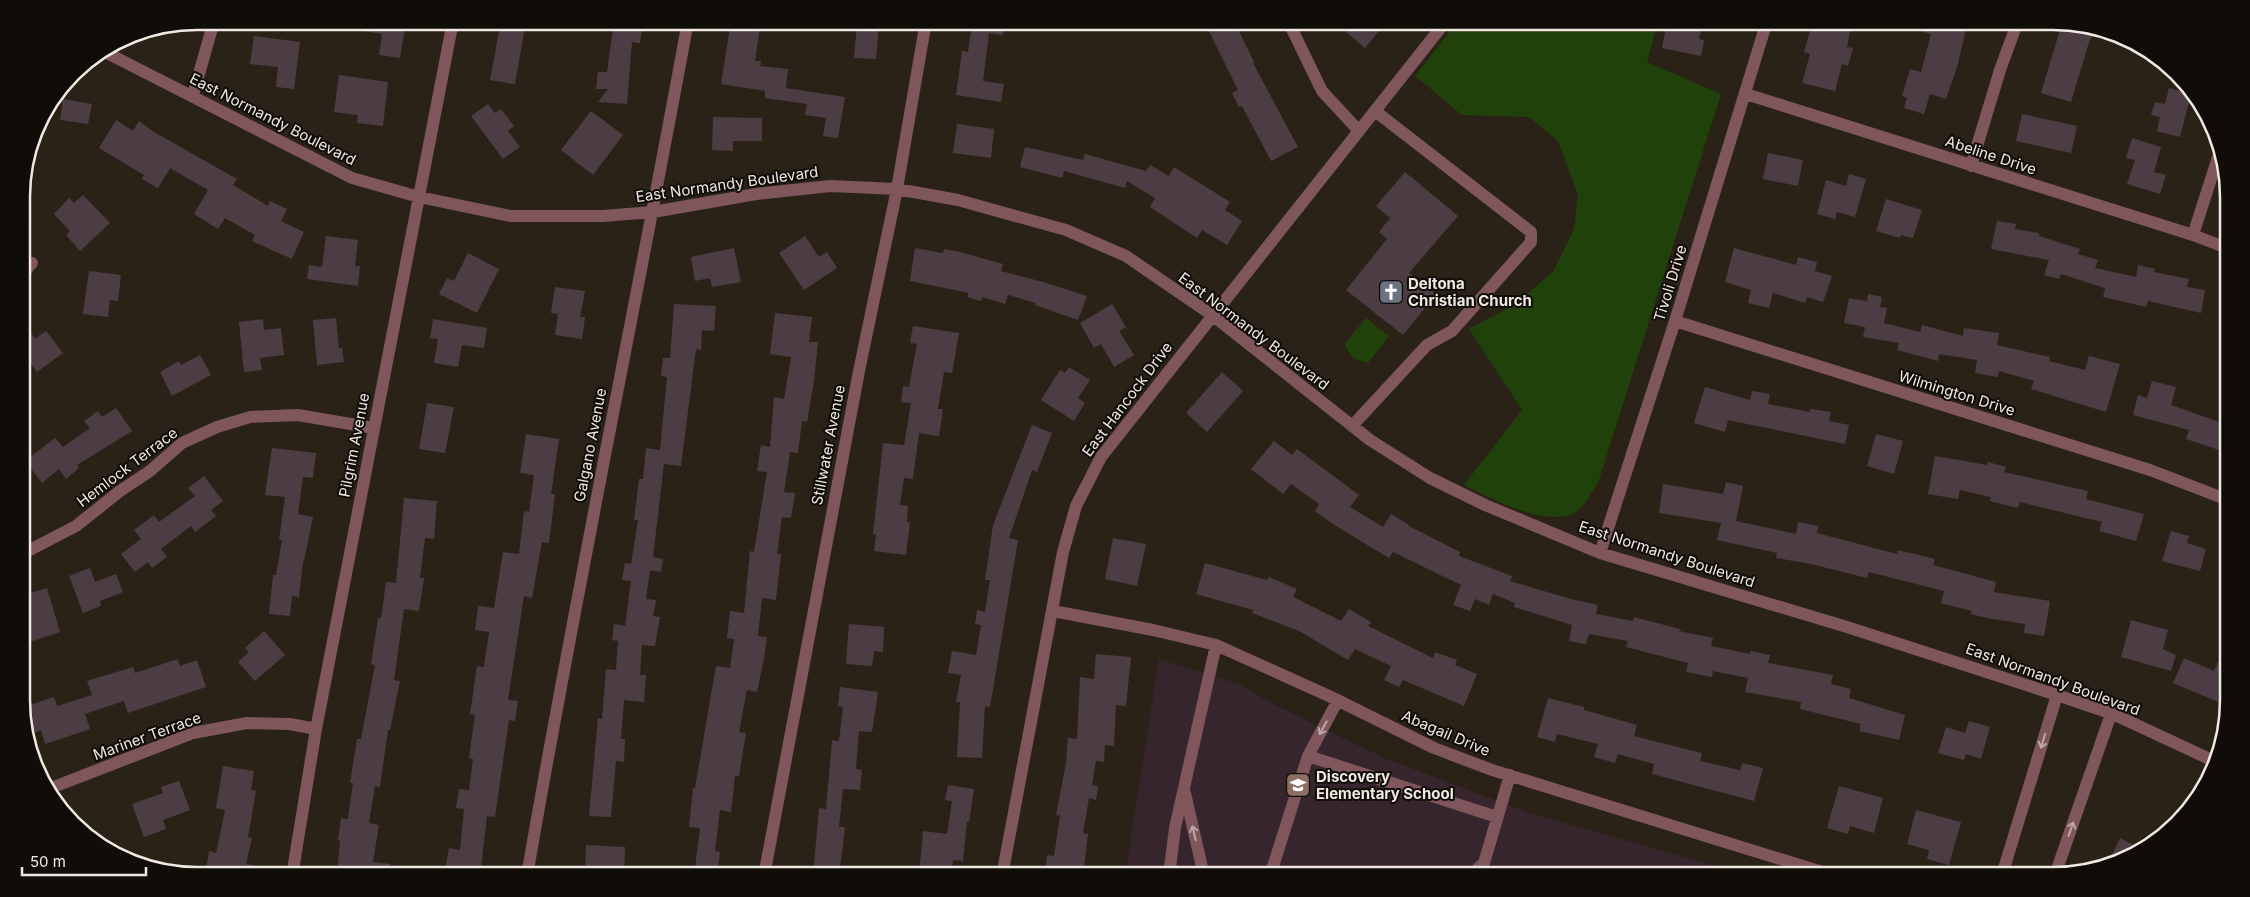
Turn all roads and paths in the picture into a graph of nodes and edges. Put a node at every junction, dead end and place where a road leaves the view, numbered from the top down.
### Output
1 (211, 30) edge
2 (451, 30) edge
3 (686, 30) edge
4 (924, 30) edge
5 (1292, 30) edge
6 (1439, 30) edge
7 (1764, 30) edge
8 (2015, 30) edge
9 (110, 55) edge
10 (1746, 94) junction
11 (193, 95) junction
12 (1375, 111) junction
13 (1359, 131) junction
14 (2216, 163) edge
15 (1971, 166) junction
16 (897, 189) junction
17 (419, 197) junction
18 (653, 212) junction
19 (2193, 235) junction
20 (2220, 245) edge
21 (32, 263) dead end
22 (30, 265) edge
23 (1212, 315) junction
24 (1675, 321) junction
25 (1352, 426) junction
26 (374, 428) junction
27 (2220, 497) edge
28 (30, 549) edge
29 (1600, 553) junction
30 (1053, 611) junction
31 (1216, 646) junction
32 (2058, 695) junction
33 (1338, 700) junction
34 (2111, 714) junction
35 (316, 729) junction
36 (1308, 756) junction
37 (2209, 759) edge
38 (1510, 775) junction
39 (54, 787) edge
40 (1184, 791) junction
41 (1498, 817) junction
42 (293, 867) edge
43 (529, 867) edge
44 (766, 867) edge
45 (1004, 867) edge
46 (1170, 867) edge
47 (1202, 867) edge
48 (1273, 867) edge
49 (1480, 867) edge
50 (1806, 867) edge
51 (2004, 867) edge
52 (2057, 867) edge

1 - 11 street
2 - 17 street, Pilgrim Avenue
3 - 18 street, Galgano Avenue
4 - 16 street, Stillwater Avenue
5 - 13 street
6 - 12 street, East Hancock Drive
7 - 10 street, Tivoli Drive
8 - 15 street
9 - 11 street, East Normandy Boulevard
10 - 15 street, Abeline Drive
10 - 24 street, Tivoli Drive
11 - 17 street, East Normandy Boulevard
12 - 13 street, East Hancock Drive
12 - 25 street
13 - 23 street, East Hancock Drive
14 - 19 street
15 - 19 street, Abeline Drive
16 - 18 street, East Normandy Boulevard
16 - 23 street, East Normandy Boulevard
16 - 44 street, Stillwater Avenue
17 - 18 street, East Normandy Boulevard
17 - 26 street, Pilgrim Avenue
18 - 43 street, Galgano Avenue
19 - 20 street, Abeline Drive
21 - 22 street
23 - 25 street, East Normandy Boulevard
23 - 30 street, East Hancock Drive
24 - 27 street, Wilmington Drive
24 - 29 street, Tivoli Drive
25 - 29 street, East Normandy Boulevard
26 - 28 street, Hemlock Terrace
26 - 35 street, Pilgrim Avenue
29 - 32 street, East Normandy Boulevard
30 - 31 street, Abagail Drive
30 - 45 street, East Hancock Drive
31 - 33 street, Abagail Drive
31 - 40 street
32 - 34 street, East Normandy Boulevard
32 -> 51 street
33 -> 36 street
33 - 38 street, Abagail Drive
34 - 37 street, East Normandy Boulevard
52 -> 34 street
35 - 39 street, Mariner Terrace
35 - 42 street, Pilgrim Avenue
36 - 41 street
36 - 48 street
38 - 41 street
38 - 50 street, Abagail Drive
40 - 46 street
47 -> 40 street
41 - 49 street

